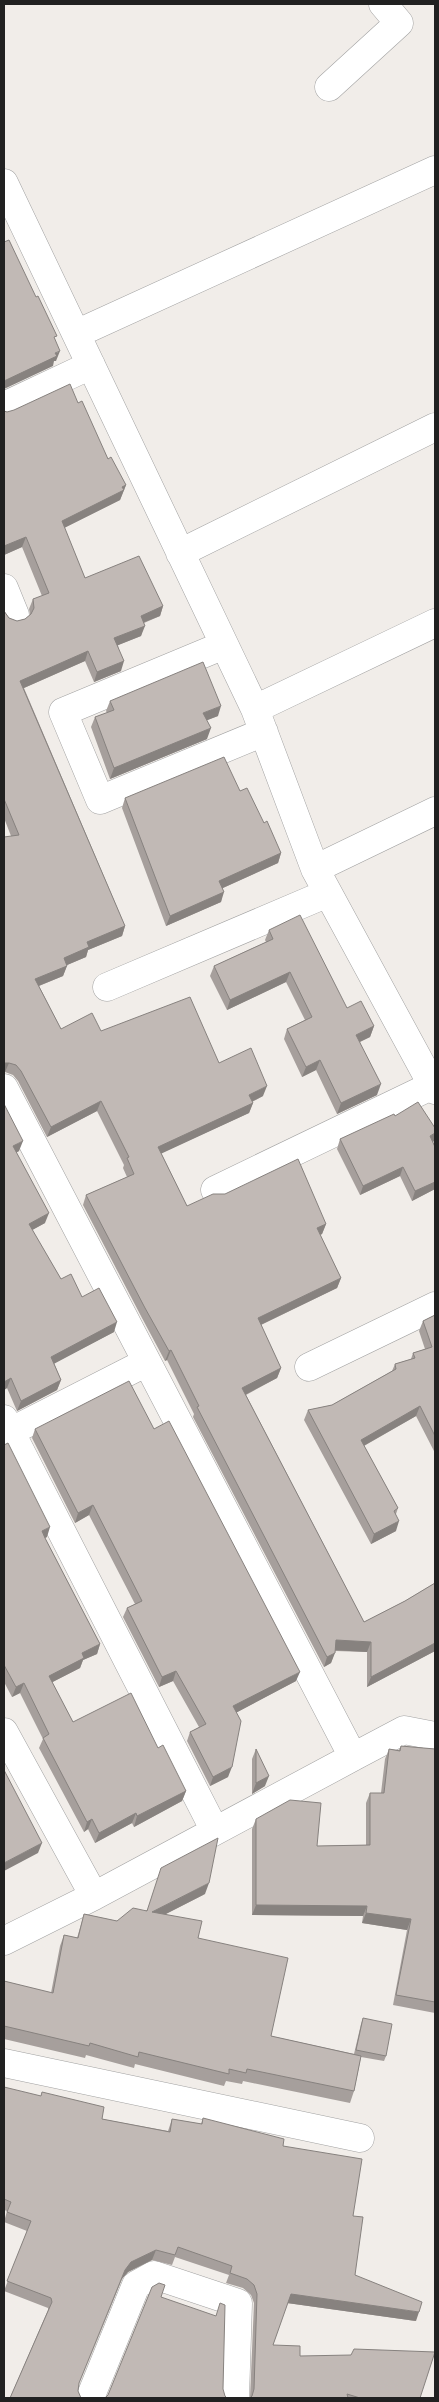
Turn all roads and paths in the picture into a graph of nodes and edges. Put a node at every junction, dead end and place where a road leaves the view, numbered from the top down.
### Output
1 (383, 4) edge
2 (329, 87) dead end
3 (435, 170) edge
4 (4, 183) edge
5 (76, 334) junction
6 (91, 365) junction
7 (4, 406) edge
8 (435, 427) edge
9 (180, 553) junction
10 (4, 588) edge
11 (15, 616) dead end
12 (435, 623) edge
13 (224, 645) junction
14 (259, 720) junction
15 (435, 811) edge
16 (315, 869) junction
17 (328, 893) junction
18 (107, 987) dead end
19 (4, 1088) edge
20 (434, 1088) edge
21 (215, 1190) dead end
22 (435, 1306) edge
23 (147, 1362) junction
24 (309, 1367) dead end
25 (6, 1429) edge
26 (4, 1732) edge
27 (435, 1736) edge
28 (353, 1757) junction
29 (215, 1831) junction
30 (94, 1896) junction
31 (4, 1941) edge
32 (4, 2063) edge
33 (360, 2138) dead end
34 (90, 2398) edge
35 (235, 2398) edge

1 - 2 street
3 - 5 street
4 - 5 street
5 - 6 street
6 - 7 street
6 - 9 street
8 - 9 street
9 - 13 street
10 - 11 street
12 - 14 street
13 - 14 street
13 - 14 street
14 - 16 street
15 - 16 street
16 - 17 street
17 - 18 street
17 - 20 street
19 - 23 street
20 - 21 street
22 - 24 street
23 - 25 street
23 - 28 street
25 - 29 street
26 - 30 street
27 - 28 street
28 - 29 street
29 - 30 street
30 - 31 street
32 - 33 street
34 - 35 street

